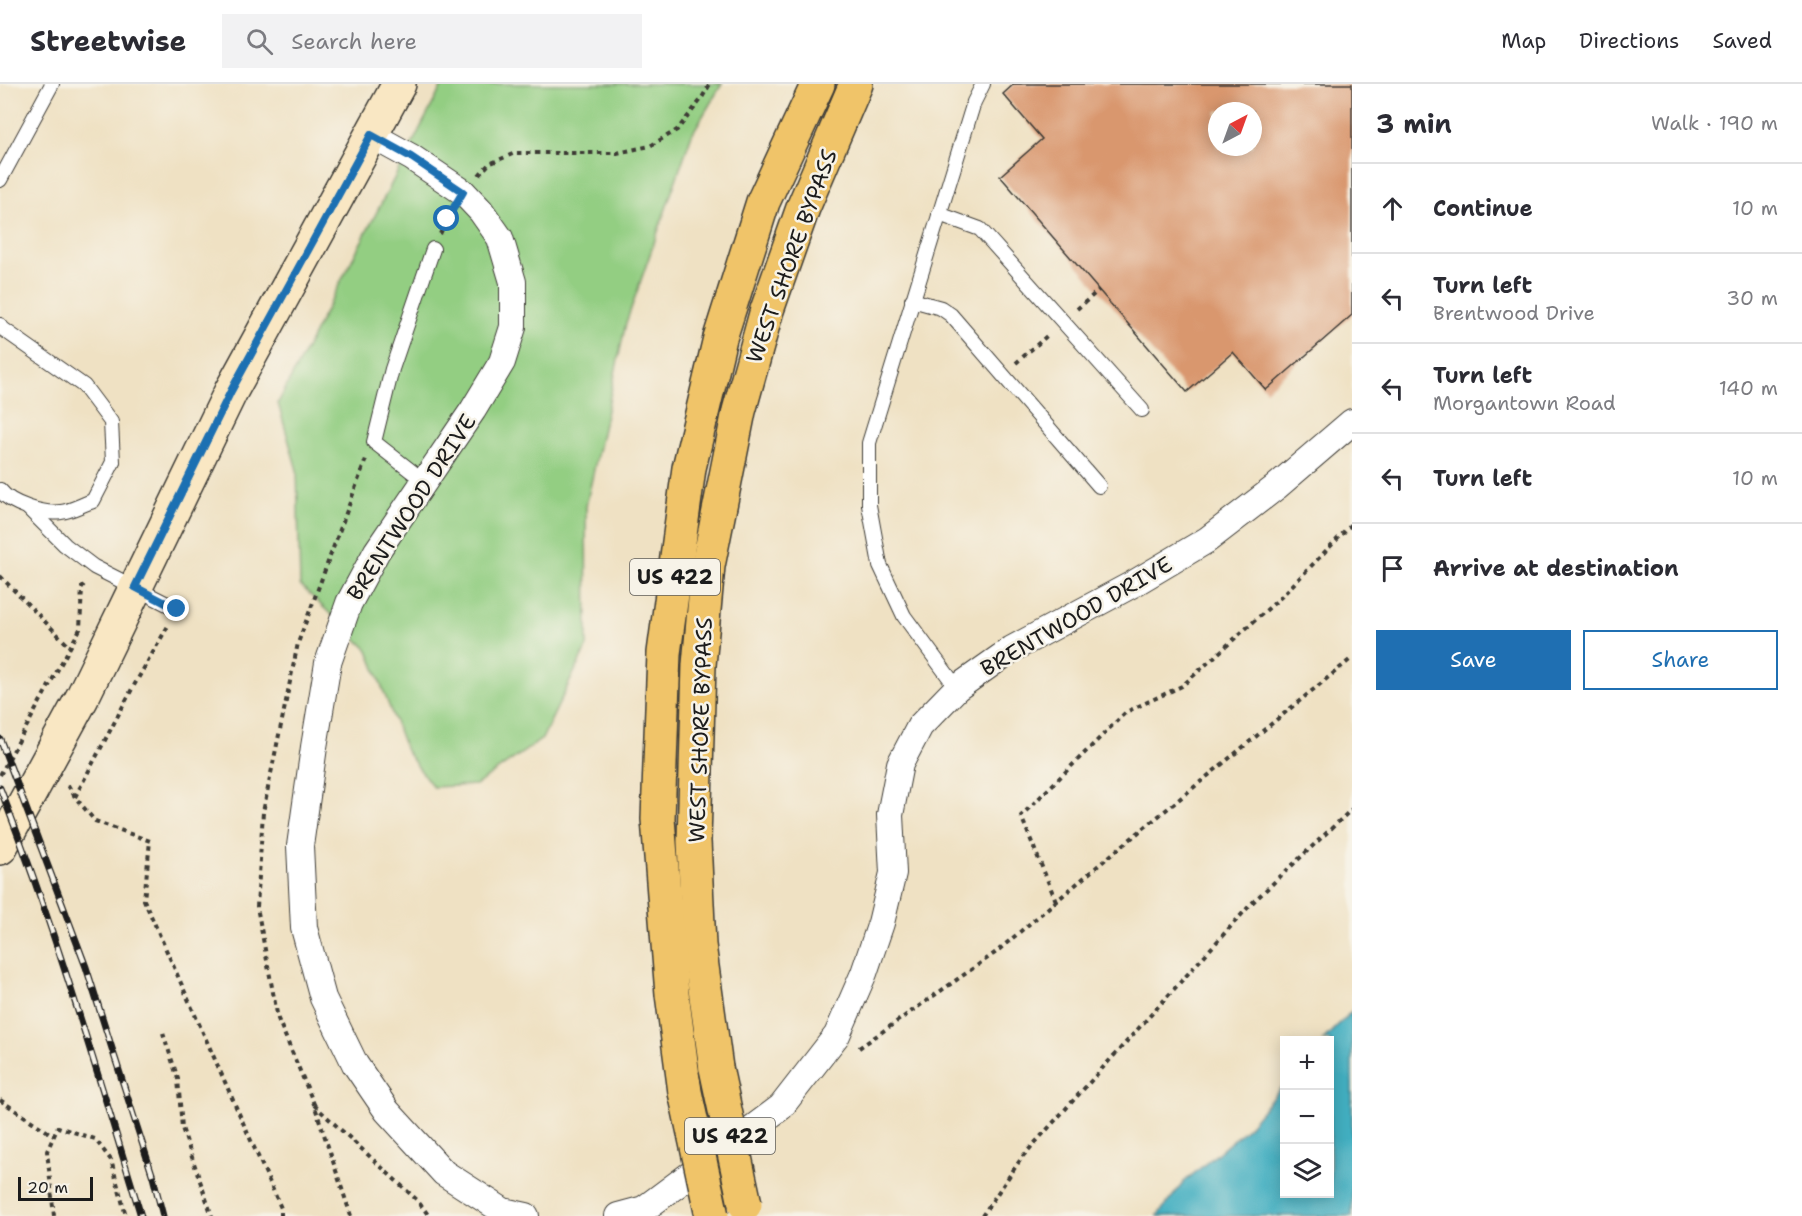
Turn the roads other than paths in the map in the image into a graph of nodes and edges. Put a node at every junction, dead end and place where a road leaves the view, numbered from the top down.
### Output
1 (52, 84) edge
2 (399, 84) edge
3 (818, 84) edge
4 (856, 84) edge
5 (983, 84) edge
6 (371, 135) junction
7 (0, 180) edge
8 (939, 214) junction
9 (433, 249) road end
10 (912, 300) junction
11 (0, 325) edge
12 (1142, 410) dead end
13 (1352, 422) edge
14 (424, 481) junction
15 (1099, 486) dead end
16 (0, 490) edge
17 (28, 508) junction
18 (135, 587) junction
19 (177, 609) road end
20 (957, 688) junction
21 (0, 848) edge
22 (747, 1210) edge
23 (526, 1216) edge
24 (618, 1216) edge
25 (712, 1216) edge

1 - 7 lane
2 - 6 main road
3 - 25 highway, WEST SHORE BYPASS / US 422, bridge
4 - 22 highway, WEST SHORE BYPASS / US 422, bridge
5 - 8 lane
6 - 14 street, BRENTWOOD DRIVE
6 - 18 main road
8 - 10 lane
8 - 12 lane
9 - 14 lane
10 - 15 lane
10 - 20 lane
11 - 17 lane
13 - 20 street, BRENTWOOD DRIVE
14 - 23 street, BRENTWOOD DRIVE
16 - 17 lane
17 - 18 lane
18 - 19 lane
18 - 21 main road
20 - 24 street, BRENTWOOD DRIVE

